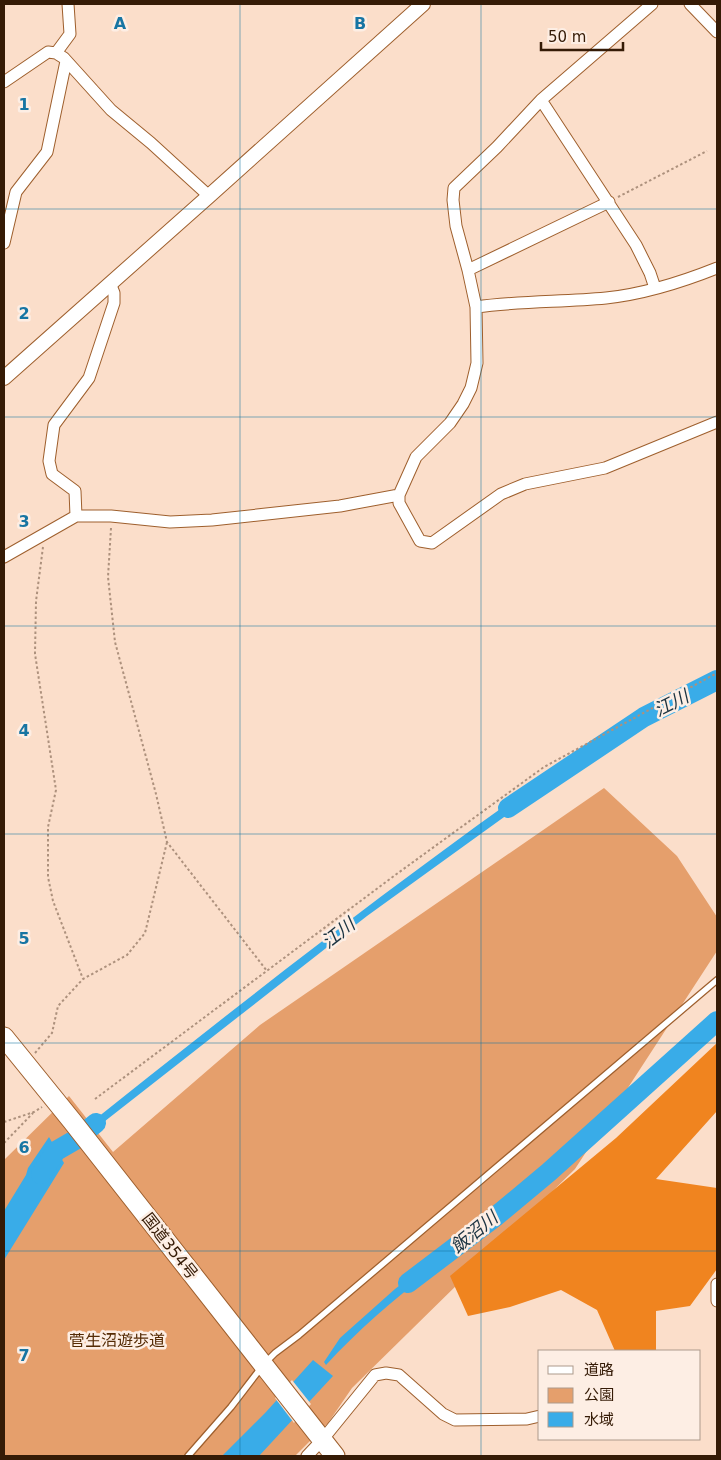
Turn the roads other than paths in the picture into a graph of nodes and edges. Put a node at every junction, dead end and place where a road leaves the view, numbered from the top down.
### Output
1 (68, 4) edge
2 (423, 4) edge
3 (652, 4) edge
4 (690, 4) edge
5 (717, 32) edge
6 (56, 53) junction
7 (66, 61) junction
8 (4, 82) edge
9 (541, 100) junction
10 (210, 196) junction
11 (609, 202) junction
12 (4, 243) edge
13 (717, 268) edge
14 (468, 270) junction
15 (110, 283) junction
16 (655, 288) junction
17 (476, 307) junction
18 (4, 378) edge
19 (717, 422) edge
20 (399, 495) junction
21 (76, 516) junction
22 (4, 557) edge
23 (717, 980) edge
24 (4, 1037) edge
25 (717, 1284) edge
26 (717, 1301) edge
27 (267, 1368) junction
28 (538, 1416) edge
29 (320, 1435) junction
30 (188, 1456) edge
31 (307, 1456) edge
32 (335, 1456) edge

1 - 6 street
2 - 10 street
3 - 9 street
4 - 5 street
6 - 7 street
6 - 8 street
7 - 10 street
7 - 12 street
9 - 11 street
9 - 14 street
10 - 15 street
11 - 14 street
11 - 16 street
13 - 16 street
14 - 17 street
15 - 18 street
15 - 21 street
16 - 17 street
17 - 20 street
19 - 20 street
20 - 21 street
21 - 22 street
23 - 27 lane
24 - 27 highway, 国道354号
25 - 26 street
27 - 29 highway, 国道354号
27 - 30 lane
28 - 29 street
29 - 31 street
29 - 32 highway, 国道354号

